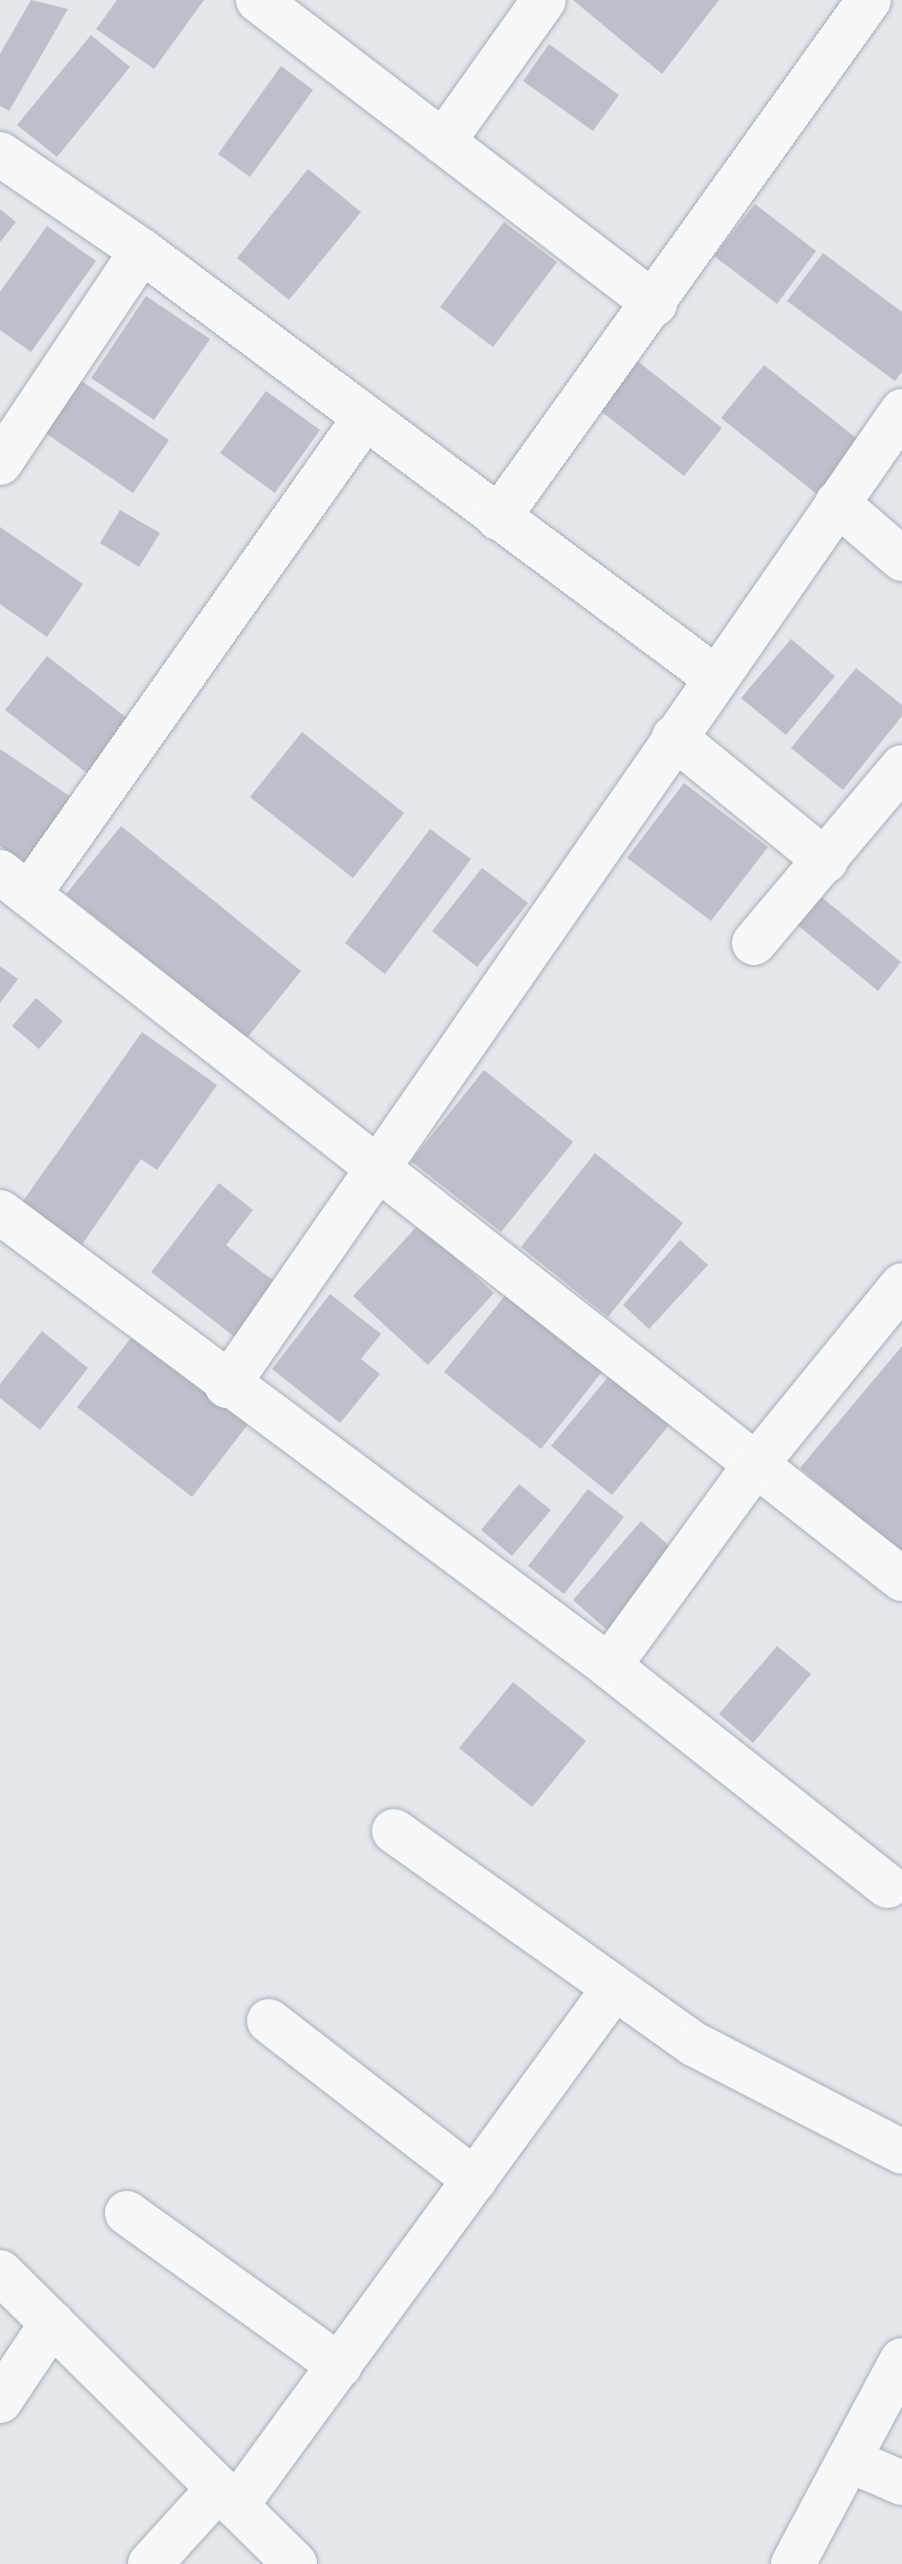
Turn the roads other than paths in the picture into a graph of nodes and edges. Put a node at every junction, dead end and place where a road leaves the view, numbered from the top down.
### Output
1 (258, 0) edge
2 (544, 0) edge
3 (869, 0) edge
4 (443, 142) junction
5 (0, 154) edge
6 (142, 251) junction
7 (655, 304) junction
8 (902, 411) edge
9 (364, 419) junction
10 (0, 463) edge
11 (837, 503) junction
12 (498, 518) junction
13 (902, 559) edge
14 (716, 678) junction
15 (674, 737) junction
16 (902, 767) edge
17 (826, 861) junction
18 (15, 883) edge
19 (754, 943) dead end
20 (376, 1160) junction
21 (0, 1212) edge
22 (902, 1285) edge
23 (227, 1386) junction
24 (753, 1468) junction
25 (902, 1579) edge
26 (609, 1666) junction
27 (394, 1831) dead end
28 (888, 1886) dead end
29 (612, 1991) junction
30 (269, 2021) dead end
31 (902, 2152) edge
32 (475, 2180) junction
33 (127, 2213) dead end
34 (0, 2272) edge
35 (52, 2323) junction
36 (902, 2360) edge
37 (340, 2366) junction
38 (0, 2401) edge
39 (849, 2460) junction
40 (902, 2483) edge
41 (227, 2498) junction
42 (150, 2564) edge
43 (295, 2564) edge
44 (793, 2564) edge

1 - 4 street
2 - 4 street
3 - 7 street
4 - 7 street
5 - 6 street
6 - 9 street
6 - 10 street
7 - 12 street
8 - 11 street
9 - 12 street
9 - 18 street
11 - 13 street
11 - 14 street
12 - 14 street
14 - 15 street
15 - 17 street
15 - 20 street
16 - 17 street
17 - 19 street
18 - 20 street
20 - 23 street
20 - 24 street
21 - 23 street
22 - 24 street
23 - 26 street
24 - 25 street
24 - 26 street
26 - 28 street
27 - 29 street
29 - 31 street
29 - 32 street
30 - 32 street
32 - 37 street
33 - 37 street
34 - 35 street
35 - 38 street
35 - 41 street
36 - 39 street
37 - 41 street
39 - 40 street
39 - 44 street
41 - 42 street
41 - 43 street

